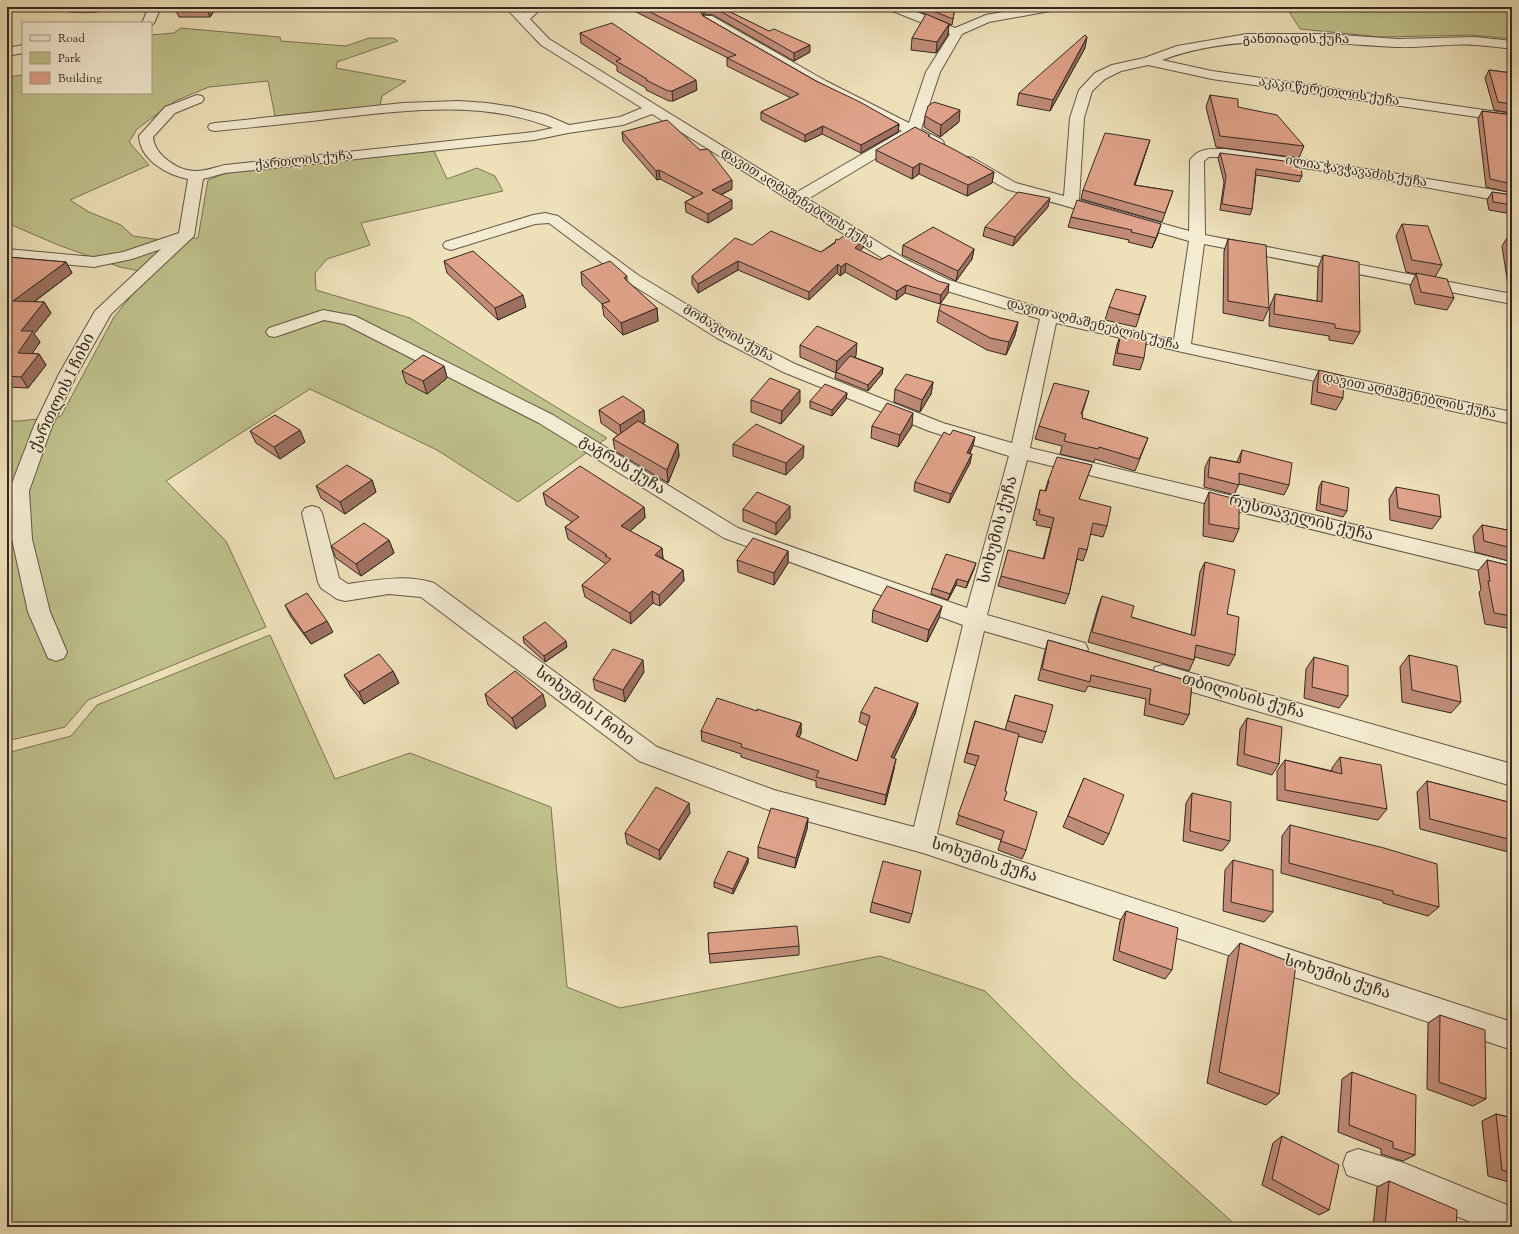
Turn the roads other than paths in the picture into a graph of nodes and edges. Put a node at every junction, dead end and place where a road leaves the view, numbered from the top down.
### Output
1 (64, 7) edge
2 (102, 7) edge
3 (154, 7) edge
4 (511, 7) edge
5 (537, 7) edge
6 (894, 7) edge
7 (1050, 7) edge
8 (80, 9) junction
9 (523, 19) junction
10 (708, 19) edge
11 (75, 22) edge
12 (148, 22) edge
13 (957, 32) junction
14 (1512, 45) edge
15 (22, 49) edge
16 (7, 52) edge
17 (1148, 61) junction
18 (197, 99) dead end
19 (652, 109) junction
20 (1512, 118) edge
21 (215, 127) dead end
22 (568, 129) junction
23 (914, 130) junction
24 (196, 176) junction
25 (1512, 198) edge
26 (796, 199) junction
27 (1070, 204) junction
28 (186, 236) junction
29 (1197, 238) junction
30 (451, 245) dead end
31 (7, 254) edge
32 (1512, 299) edge
33 (1049, 316) junction
34 (275, 332) dead end
35 (1182, 347) junction
36 (1512, 418) edge
37 (1020, 452) junction
38 (312, 513) dead end
39 (1512, 570) edge
40 (975, 620) junction
41 (56, 652) dead end
42 (1098, 655) edge
43 (1144, 669) edge
44 (1512, 775) edge
45 (923, 841) junction
46 (1512, 1036) edge
47 (1358, 1164) dead end
48 (1512, 1223) edge

1 - 8 street
2 - 8 street
3 - 12 street
4 - 9 street, დავით აღმაშენებლის ქუჩა
5 - 9 street
6 - 13 street
7 - 13 street
8 - 11 street
9 - 19 street, დავით აღმაშენებლის ქუჩა
10 - 23 street
13 - 23 street
14 - 17 street, განთიადის ქუჩა
15 - 16 street
17 - 20 street, აკაკი წერეთლის ქუჩა
17 - 27 street, განთიადის ქუჩა
18 - 24 street
19 - 22 street, ქართლის ქუჩა
19 - 26 street, დავით აღმაშენებლის ქუჩა
21 - 22 street
22 - 24 street, ქართლის ქუჩა
23 - 26 street
23 - 27 street
24 - 28 street
25 - 29 street, ილია ჭავჭავაძის ქუჩა
26 - 33 street, დავით აღმაშენებლის ქუჩა
27 - 29 street
28 - 31 street
28 - 41 street, ქართლის I ჩიხი
29 - 32 street
29 - 35 street, ილია ჭავჭავაძის ქუჩა
30 - 37 street, მომავლის ქუჩა
33 - 35 street, დავით აღმაშენებლის ქუჩა
33 - 37 street, სოხუმის ქუჩა
34 - 40 street, გაგრას ქუჩა
35 - 36 street, დავით აღმაშენებლის ქუჩა
37 - 39 street, რუსთაველის ქუჩა
37 - 40 street, სოხუმის ქუჩა
38 - 45 street, სოხუმის I ჩიხი
40 - 42 street
40 - 45 street, სოხუმის ქუჩა
43 - 44 street, თბილისის ქუჩა
45 - 46 street, სოხუმის ქუჩა
47 - 48 street

